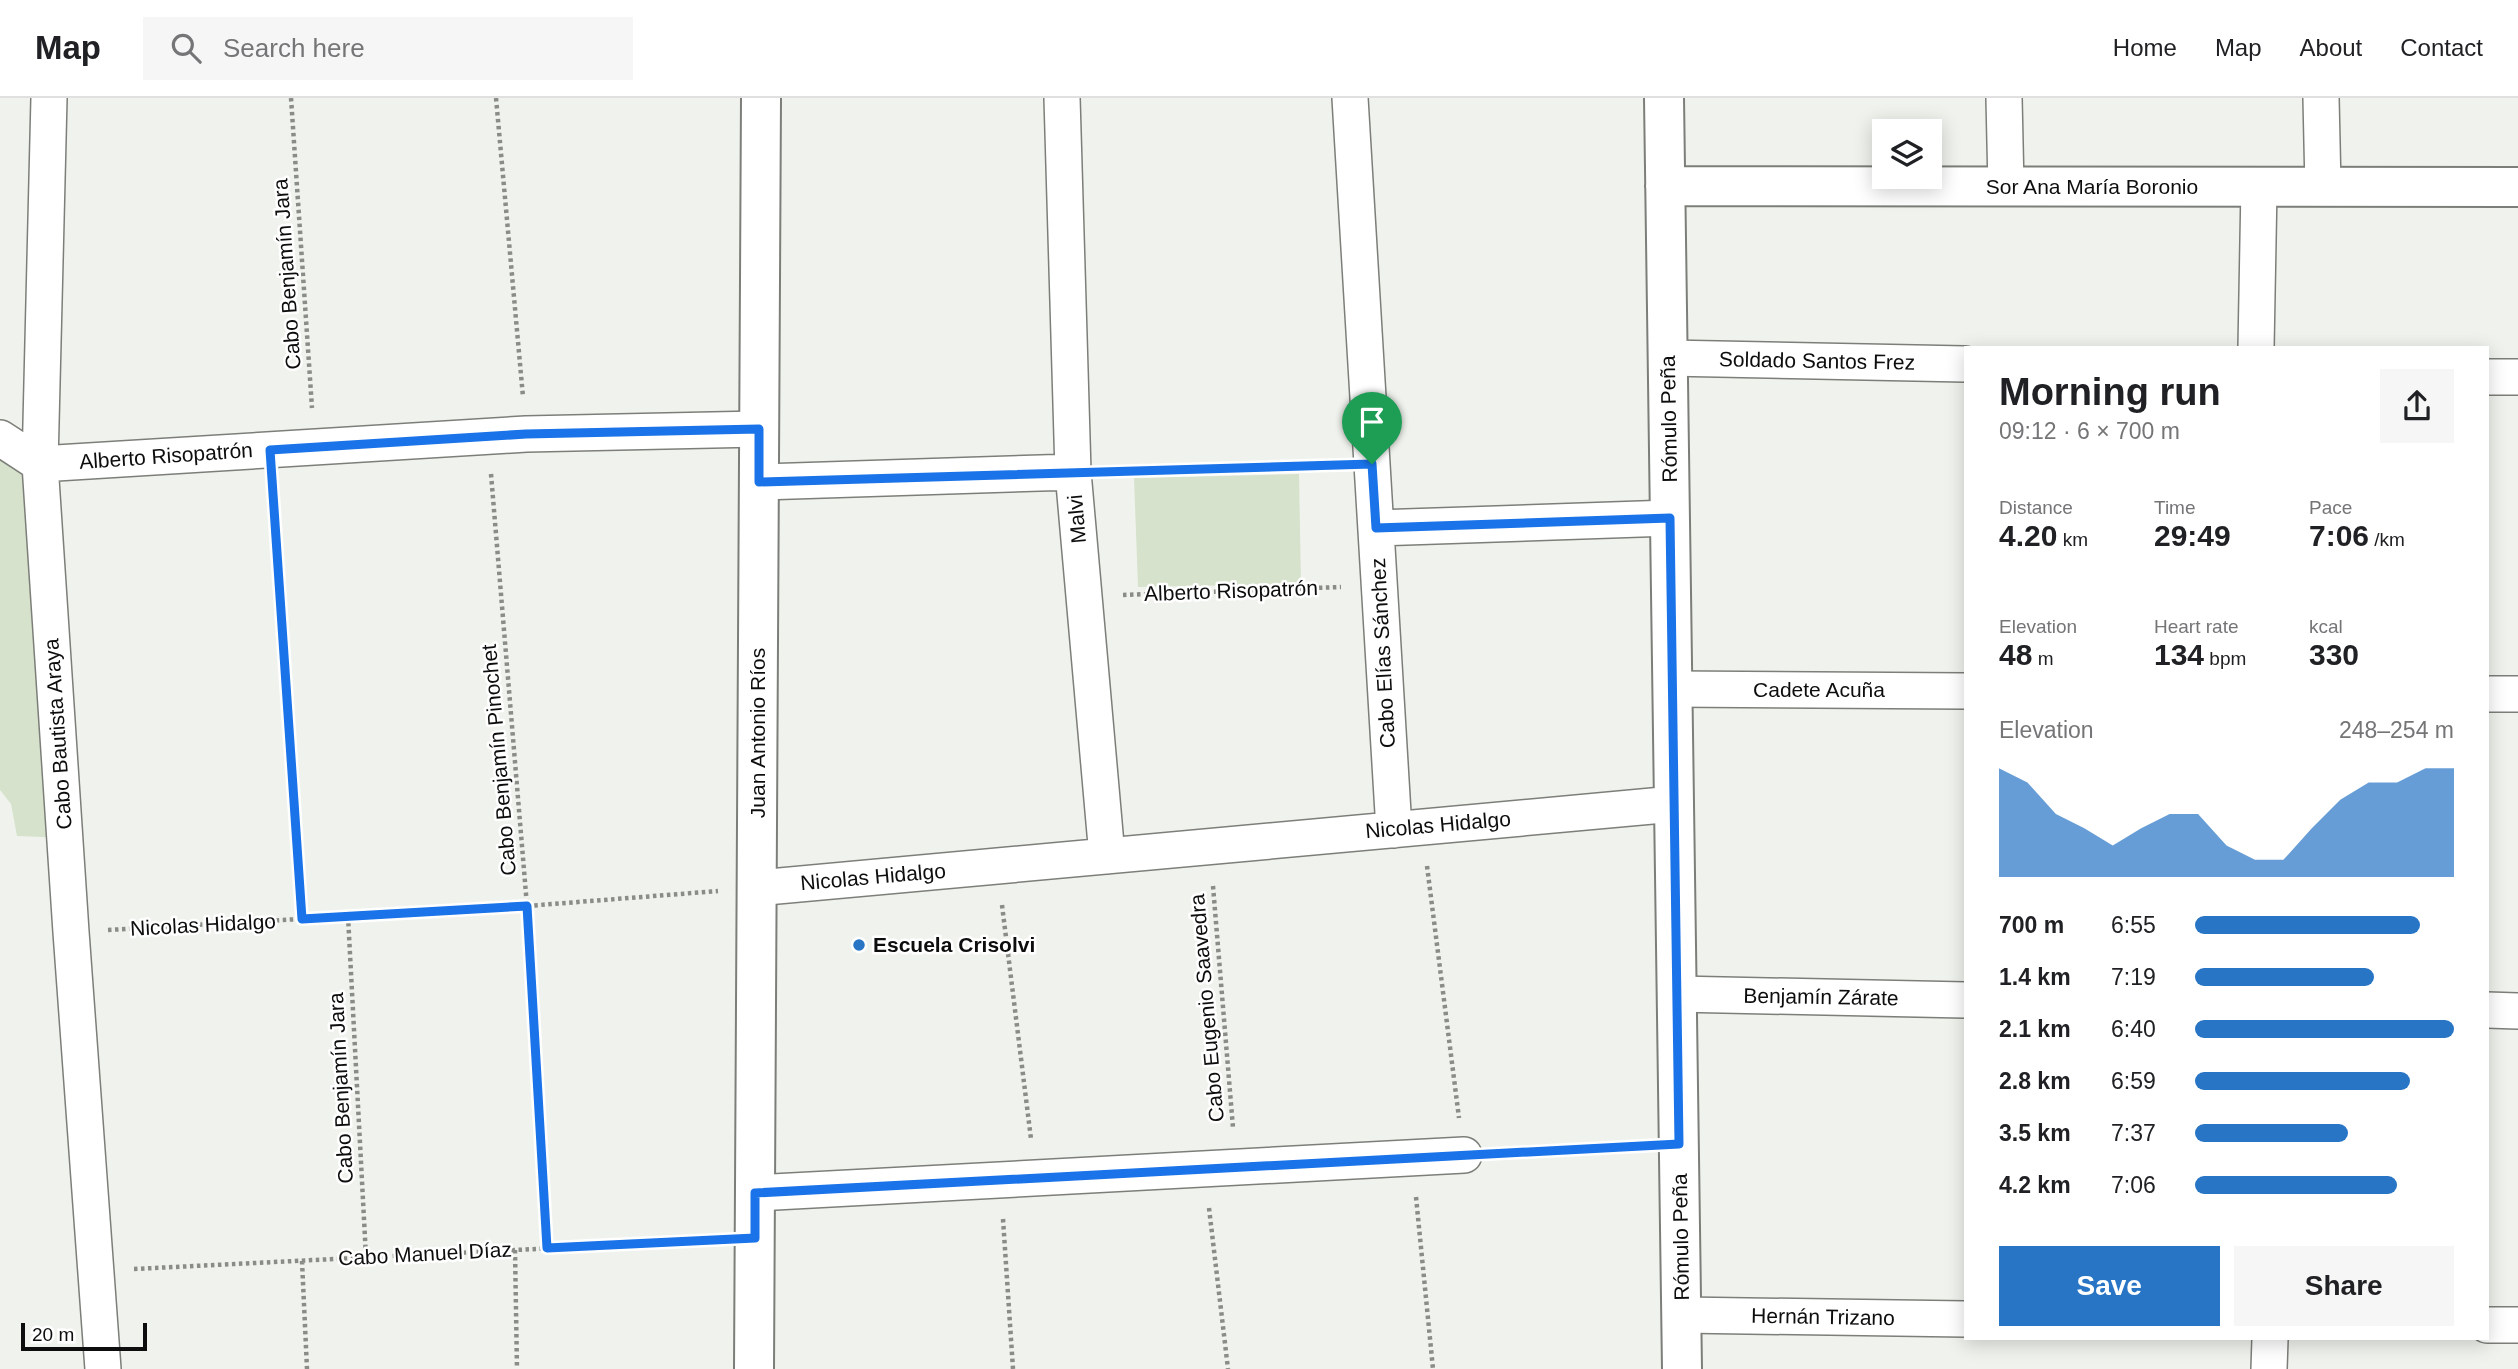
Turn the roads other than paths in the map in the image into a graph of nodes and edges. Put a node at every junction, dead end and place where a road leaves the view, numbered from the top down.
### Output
1 (50, 98) edge
2 (761, 98) edge
3 (1062, 98) edge
4 (1350, 98) edge
5 (1664, 98) edge
6 (2004, 98) edge
7 (2322, 98) edge
8 (1665, 186) junction
9 (2006, 187) junction
10 (2259, 187) junction
11 (2323, 187) junction
12 (2518, 187) edge
13 (2256, 346) edge
14 (1668, 358) junction
15 (1964, 364) edge
16 (2489, 377) edge
17 (2518, 377) edge
18 (759, 429) junction
19 (0, 438) edge
20 (40, 464) junction
21 (1073, 472) junction
22 (759, 482) junction
23 (1670, 518) junction
24 (1376, 528) junction
25 (1672, 689) junction
26 (1964, 691) edge
27 (2489, 694) edge
28 (2518, 694) edge
29 (1674, 804) junction
30 (1408, 828) junction
31 (1107, 856) junction
32 (757, 888) junction
33 (1677, 994) junction
34 (1964, 1000) edge
35 (2489, 1010) edge
36 (2518, 1011) edge
37 (1464, 1155) road end
38 (755, 1193) junction
39 (1682, 1315) junction
40 (1964, 1319) edge
41 (2489, 1325) edge
42 (2518, 1325) edge
43 (2270, 1340) edge
44 (103, 1369) edge
45 (754, 1369) edge
46 (1682, 1369) edge
47 (2269, 1369) edge

1 - 20 street, Cabo Bautista Araya
2 - 18 street, Juan Antonio Ríos
3 - 21 street, Malvi
4 - 24 street, Cabo Elías Sánchez
5 - 8 street, Rómulo Peña
6 - 9 street
7 - 11 street
8 - 9 street, Sor Ana María Boronio
8 - 14 street, Rómulo Peña
9 - 10 street, Sor Ana María Boronio
10 - 11 street, Sor Ana María Boronio
10 - 13 street
11 - 12 street, Sor Ana María Boronio
14 - 15 street, Soldado Santos Frez
14 - 23 street, Rómulo Peña
16 - 17 street
18 - 20 street, Alberto Risopatrón
18 - 22 street, Juan Antonio Ríos
19 - 20 street
20 - 44 street, Cabo Bautista Araya
21 - 22 street
21 - 31 street, Malvi
22 - 32 street, Juan Antonio Ríos
23 - 24 street
23 - 25 street, Rómulo Peña
24 - 30 street, Cabo Elías Sánchez
25 - 26 street, Cadete Acuña
25 - 29 street, Rómulo Peña
27 - 28 street
29 - 30 street, Nicolas Hidalgo
29 - 33 street, Rómulo Peña
30 - 31 street, Nicolas Hidalgo
31 - 32 street, Nicolas Hidalgo
32 - 38 street, Juan Antonio Ríos
33 - 34 street, Benjamín Zárate
33 - 39 street, Rómulo Peña
35 - 36 street
37 - 38 street
38 - 45 street, Juan Antonio Ríos
39 - 40 street, Hernán Trizano
39 - 46 street, Rómulo Peña
41 - 42 street
43 - 47 street

